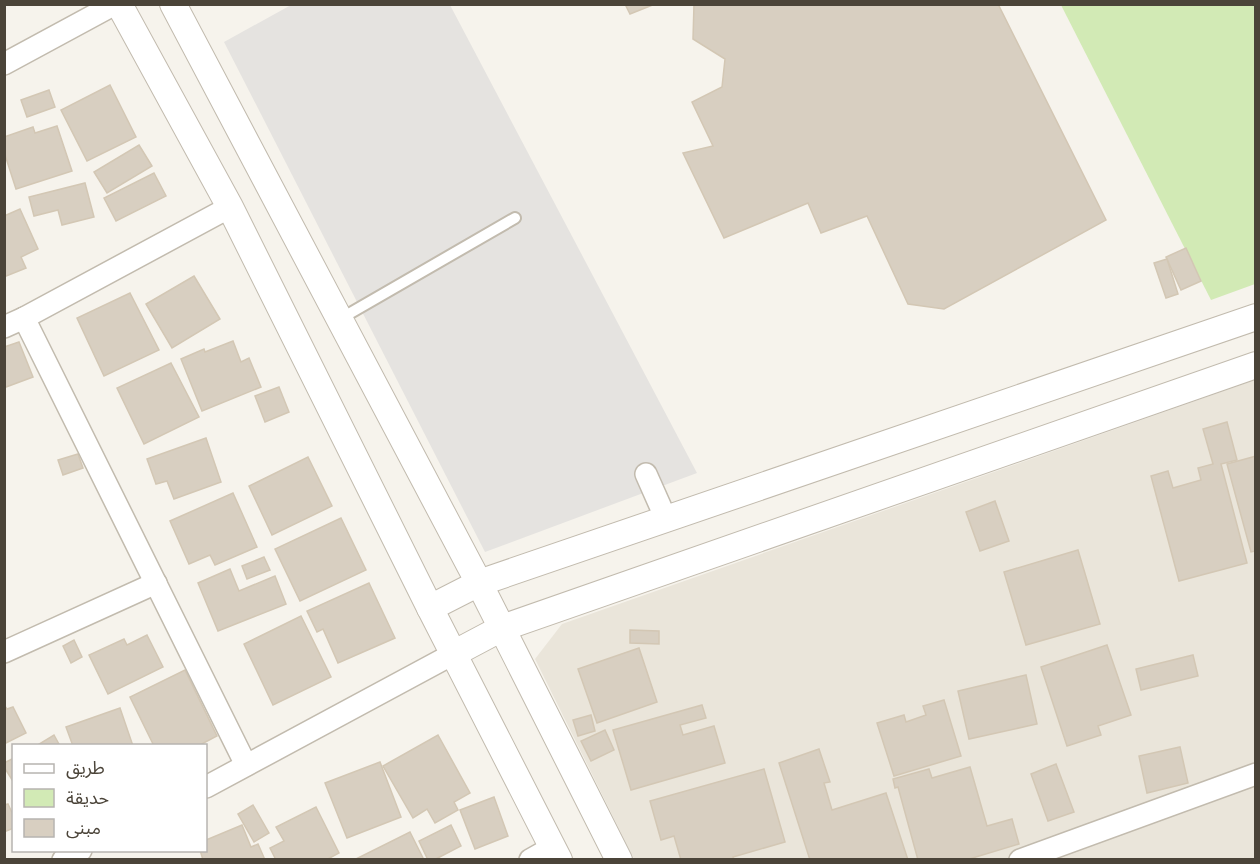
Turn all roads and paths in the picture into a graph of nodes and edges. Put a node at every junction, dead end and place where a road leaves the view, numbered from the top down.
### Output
1 (117, 4) edge
2 (180, 7) edge
3 (4, 64) edge
4 (230, 207) junction
5 (515, 218) dead end
6 (1256, 317) edge
7 (24, 318) junction
8 (339, 319) junction
9 (4, 327) edge
10 (1256, 365) edge
11 (646, 474) dead end
12 (666, 519) junction
13 (156, 583) junction
14 (480, 583) junction
15 (430, 608) junction
16 (502, 628) junction
17 (4, 652) edge
18 (453, 654) junction
19 (246, 765) junction
20 (1256, 774) edge
21 (207, 785) edge
22 (77, 852) edge
23 (556, 853) edge
24 (63, 860) edge
25 (530, 860) edge
26 (619, 860) edge
27 (1020, 860) edge

1 - 3 street
1 - 4 street
2 - 8 street
4 - 7 street
4 - 15 street
5 - 8 lane
6 - 12 street
7 - 9 street
7 - 13 street
8 - 14 street
10 - 16 street
11 - 12 street
12 - 14 street
13 - 17 street
13 - 19 street
14 - 15 street
14 - 16 street
15 - 18 street
16 - 18 street
16 - 26 street
18 - 19 street
18 - 23 street
19 - 21 street
20 - 27 street
22 - 24 street
23 - 25 street

